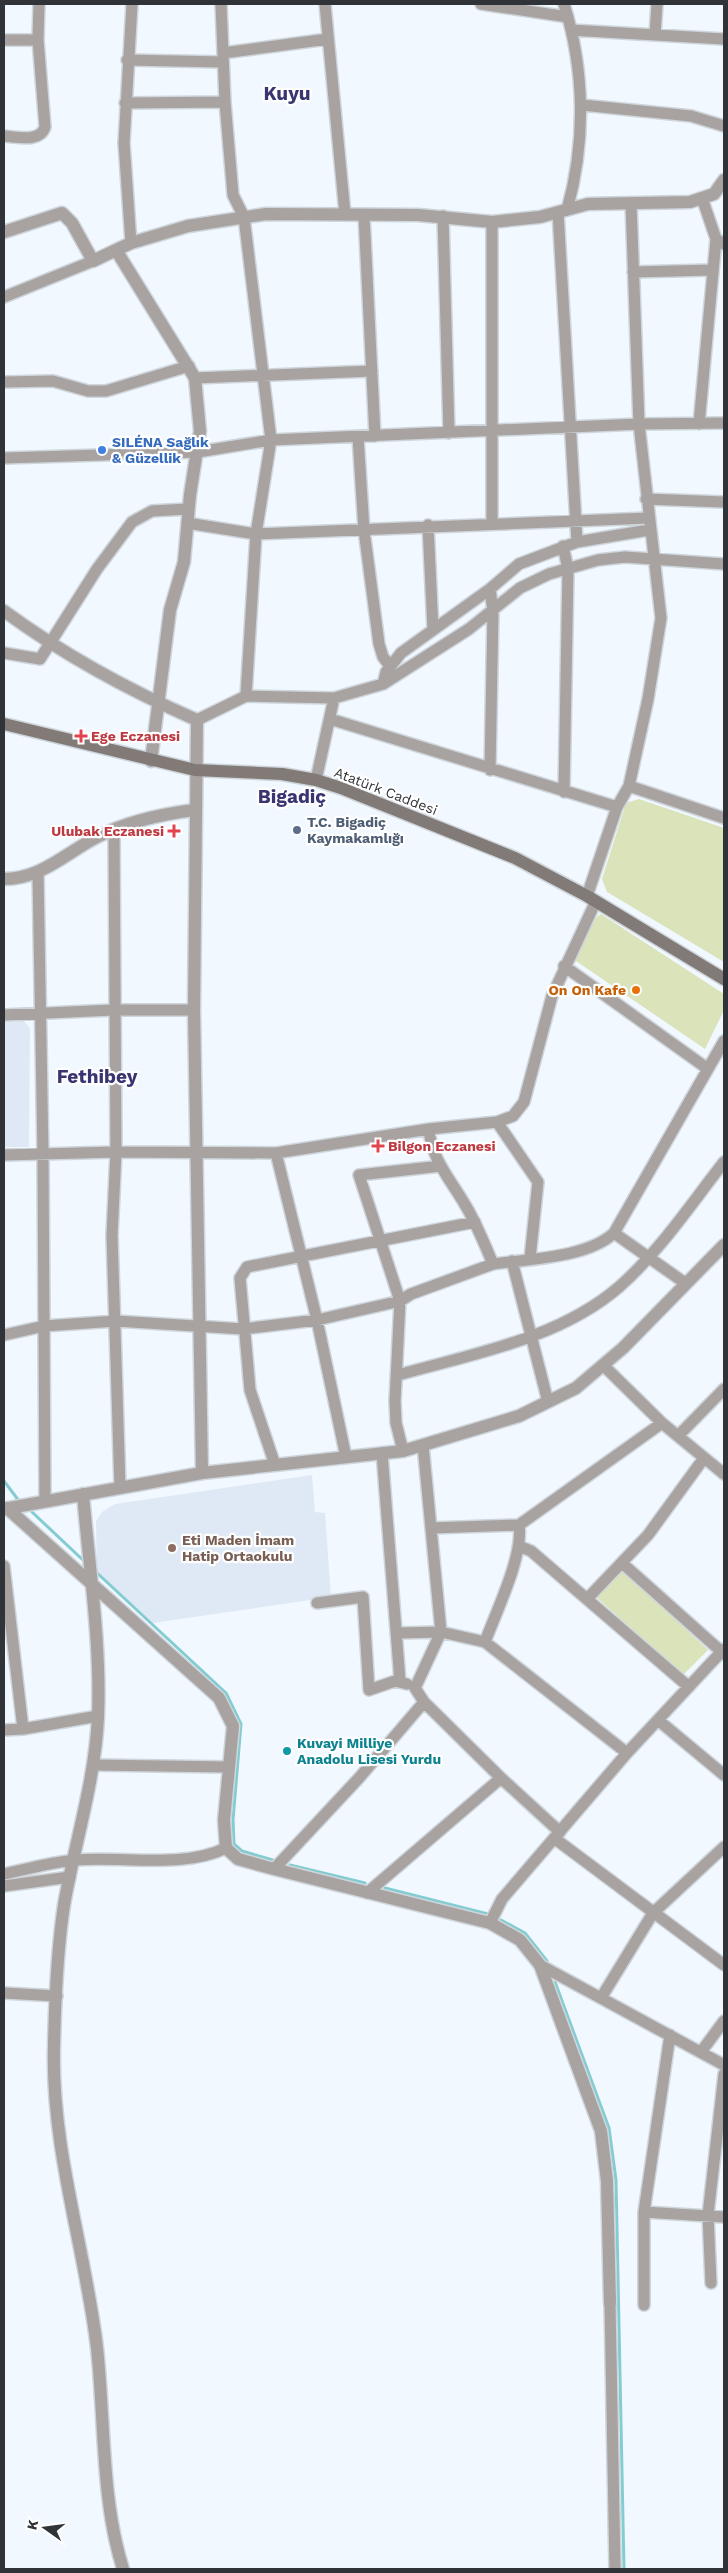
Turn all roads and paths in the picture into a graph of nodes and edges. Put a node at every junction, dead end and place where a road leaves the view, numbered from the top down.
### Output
1 (39, 4) edge
2 (132, 4) edge
3 (221, 4) edge
4 (325, 4) edge
5 (481, 4) edge
6 (564, 4) edge
7 (657, 4) edge
8 (568, 17) junction
9 (571, 30) junction
10 (655, 35) junction
11 (328, 39) junction
12 (4, 40) edge
13 (38, 40) junction
14 (724, 40) edge
15 (223, 57) junction
16 (127, 60) junction
17 (225, 102) junction
18 (125, 103) junction
19 (582, 105) junction
20 (724, 126) edge
21 (4, 136) edge
22 (724, 180) edge
23 (702, 198) junction
24 (631, 203) junction
25 (562, 211) junction
26 (345, 214) junction
27 (364, 215) junction
28 (443, 216) junction
29 (244, 217) junction
30 (492, 222) junction
31 (4, 232) edge
32 (720, 241) edge
33 (131, 243) junction
34 (116, 250) junction
35 (93, 261) junction
36 (713, 270) junction
37 (633, 272) junction
38 (4, 296) edge
39 (189, 366) junction
40 (372, 371) junction
41 (262, 374) junction
42 (195, 378) junction
43 (4, 382) edge
44 (724, 423) edge
45 (639, 424) junction
46 (699, 424) junction
47 (570, 428) junction
48 (491, 431) junction
49 (449, 433) junction
50 (375, 436) junction
51 (358, 437) junction
52 (271, 440) junction
53 (198, 452) junction
54 (4, 458) edge
55 (646, 499) junction
56 (724, 502) edge
57 (188, 509) junction
58 (648, 518) junction
59 (577, 520) junction
60 (187, 522) junction
61 (492, 523) junction
62 (428, 525) junction
63 (364, 530) junction
64 (649, 530) junction
65 (256, 534) junction
66 (577, 542) junction
67 (563, 546) junction
68 (653, 557) junction
69 (724, 564) edge
70 (568, 569) junction
71 (490, 589) junction
72 (493, 611) junction
73 (4, 612) edge
74 (433, 630) junction
75 (48, 644) junction
76 (4, 653) edge
77 (390, 666) junction
78 (383, 684) junction
79 (246, 696) junction
80 (334, 698) junction
81 (159, 705) junction
82 (330, 719) junction
83 (196, 720) junction
84 (4, 724) edge
85 (151, 761) junction
86 (195, 770) junction
87 (490, 770) junction
88 (316, 780) junction
89 (629, 786) junction
90 (564, 792) junction
91 (617, 807) junction
92 (194, 810) junction
93 (724, 818) edge
94 (114, 830) junction
95 (38, 874) junction
96 (4, 879) edge
97 (591, 899) junction
98 (564, 966) junction
99 (724, 979) edge
100 (113, 1010) junction
101 (194, 1010) junction
102 (41, 1014) junction
103 (4, 1015) edge
104 (724, 1041) edge
105 (708, 1069) junction
106 (497, 1122) junction
107 (429, 1129) junction
108 (116, 1152) junction
109 (196, 1152) junction
110 (276, 1153) junction
111 (4, 1155) edge
112 (43, 1155) junction
113 (724, 1162) edge
114 (441, 1166) junction
115 (475, 1222) junction
116 (614, 1233) junction
117 (379, 1240) junction
118 (724, 1245) edge
119 (301, 1256) junction
120 (530, 1258) junction
121 (649, 1258) junction
122 (512, 1261) junction
123 (493, 1264) junction
124 (685, 1283) junction
125 (400, 1301) junction
126 (317, 1320) junction
127 (116, 1322) junction
128 (44, 1326) junction
129 (200, 1326) junction
130 (243, 1329) junction
131 (4, 1335) edge
132 (530, 1336) junction
133 (603, 1364) junction
134 (398, 1375) junction
135 (724, 1389) edge
136 (548, 1402) junction
137 (662, 1422) junction
138 (678, 1436) junction
139 (423, 1445) junction
140 (403, 1451) junction
141 (382, 1453) junction
142 (346, 1457) junction
143 (704, 1458) junction
144 (275, 1466) junction
145 (202, 1473) junction
146 (724, 1474) edge
147 (120, 1487) junction
148 (84, 1494) junction
149 (45, 1501) junction
150 (6, 1509) edge
151 (519, 1525) junction
152 (431, 1528) junction
153 (519, 1546) junction
154 (622, 1563) junction
155 (4, 1566) edge
156 (91, 1584) junction
157 (587, 1599) junction
158 (317, 1603) dead end
159 (441, 1632) junction
160 (398, 1633) junction
161 (485, 1642) junction
162 (723, 1652) edge
163 (400, 1681) junction
164 (689, 1687) junction
165 (415, 1688) junction
166 (424, 1702) junction
167 (98, 1716) junction
168 (658, 1720) junction
169 (23, 1729) junction
170 (4, 1730) edge
171 (627, 1753) junction
172 (93, 1765) junction
173 (229, 1767) junction
174 (724, 1775) edge
175 (500, 1778) junction
176 (557, 1835) junction
177 (724, 1847) edge
178 (226, 1848) junction
179 (75, 1860) junction
180 (274, 1869) junction
181 (4, 1874) edge
182 (70, 1877) junction
183 (4, 1886) edge
184 (367, 1893) junction
185 (653, 1913) junction
186 (490, 1923) junction
187 (724, 1964) edge
188 (540, 1965) junction
189 (4, 1993) edge
190 (57, 1996) junction
191 (601, 1998) junction
192 (724, 2021) edge
193 (670, 2035) junction
194 (701, 2052) junction
195 (724, 2065) edge
196 (724, 2074) edge
197 (644, 2212) junction
198 (708, 2215) junction
199 (724, 2217) edge
200 (711, 2283) dead end
201 (610, 2303) joint
202 (644, 2305) dead end
203 (123, 2569) edge
204 (615, 2569) edge

1 - 13 street
2 - 16 street
3 - 15 street
4 - 11 street
5 - 8 street
6 - 8 street
7 - 10 street
8 - 9 street
9 - 10 street
9 - 19 street
10 - 14 street
11 - 15 street
11 - 26 street
12 - 13 street
13 - 21 street
15 - 16 street
15 - 17 street
16 - 18 street
17 - 18 street
17 - 29 street
18 - 33 street
19 - 20 street
19 - 25 street
22 - 23 street
23 - 24 street
23 - 32 street
24 - 25 street
24 - 37 street
25 - 30 street
25 - 47 street
26 - 27 street
26 - 29 street
27 - 28 street
27 - 40 street
28 - 30 street
28 - 49 street
29 - 33 street
29 - 41 street
30 - 48 street
31 - 35 street
32 - 36 street
33 - 34 street
34 - 35 street
34 - 39 street
35 - 38 street
36 - 37 street
36 - 46 street
37 - 45 street
39 - 42 street
39 - 43 street
40 - 41 street
40 - 50 street
41 - 42 street
41 - 52 street
42 - 53 street
44 - 46 street
45 - 46 street
45 - 47 street
45 - 55 street
47 - 48 street
47 - 59 street
48 - 49 street
48 - 61 street
49 - 50 street
50 - 51 street
51 - 52 street
51 - 63 street
52 - 53 street
52 - 65 street
53 - 54 street
53 - 57 street
55 - 56 street
55 - 58 street
57 - 60 street
57 - 75 street
58 - 59 street
58 - 64 street
59 - 61 street
59 - 66 street
60 - 65 street
60 - 81 street
61 - 62 street
62 - 63 street
62 - 74 street
63 - 65 street
63 - 77 street
64 - 66 street
64 - 68 street
65 - 79 street
66 - 67 street
67 - 70 street
67 - 71 street
68 - 69 street
68 - 70 street
68 - 89 street
70 - 72 street
70 - 90 street
71 - 72 street
71 - 74 street
72 - 78 street
72 - 87 street
73 - 75 street
74 - 77 street
75 - 76 street
75 - 81 street
77 - 78 street
78 - 80 street
79 - 80 street
79 - 83 street
80 - 82 street
81 - 83 street
81 - 85 street
82 - 87 street
82 - 88 street
83 - 86 street
84 - 85 main road, Atatürk Caddesi
85 - 86 main road, Atatürk Caddesi
86 - 88 main road, Atatürk Caddesi
86 - 92 street
87 - 90 street
88 - 97 main road, Atatürk Caddesi
89 - 91 street
89 - 93 street
90 - 91 street
91 - 97 street
92 - 94 street
92 - 101 street
94 - 95 street
94 - 100 street
95 - 96 street
95 - 102 street
97 - 98 street
97 - 99 main road, Atatürk Caddesi
98 - 105 street
98 - 106 street
100 - 101 street
100 - 102 street
100 - 108 street
101 - 109 street
102 - 103 street
102 - 112 street
104 - 105 street
105 - 116 street
106 - 107 street
106 - 120 street
107 - 110 street
107 - 114 street
108 - 109 street
108 - 112 street
108 - 127 street
109 - 110 street
109 - 129 street
110 - 119 street
111 - 112 street
112 - 128 street
113 - 121 street
114 - 115 street
114 - 117 street
115 - 117 street
115 - 123 street
116 - 120 street
116 - 121 street
117 - 119 street
117 - 125 street
118 - 124 street
119 - 126 street
119 - 130 street
120 - 122 street
121 - 124 street
121 - 132 street
122 - 123 street
122 - 132 street
123 - 125 street
124 - 133 street
125 - 126 street
125 - 134 street
126 - 130 street
126 - 142 street
127 - 128 street
127 - 129 street
127 - 147 street
128 - 131 street
128 - 149 street
129 - 130 street
129 - 145 street
130 - 144 street
132 - 134 street
132 - 136 street
133 - 136 street
133 - 137 street
134 - 140 street
135 - 138 street
136 - 139 street
137 - 138 street
137 - 151 street
138 - 143 street
139 - 140 street
139 - 152 street
140 - 141 street
141 - 142 street
141 - 160 street
142 - 144 street
143 - 146 street
143 - 154 street
144 - 145 street
145 - 147 street
147 - 148 street
148 - 149 street
148 - 156 street
149 - 150 street
150 - 156 street
151 - 152 street
151 - 153 street
152 - 159 street
153 - 157 street
153 - 161 street
154 - 157 street
154 - 162 street
155 - 169 street
156 - 167 street
156 - 173 street
157 - 164 street
158 - 163 street
159 - 160 street
159 - 161 street
159 - 165 street
160 - 163 street
161 - 171 street
162 - 164 street
163 - 165 street
164 - 168 street
165 - 166 street
166 - 175 street
166 - 180 street
167 - 169 street
167 - 172 street
168 - 171 street
168 - 174 street
169 - 170 street
171 - 176 street
172 - 173 street
172 - 179 street
173 - 178 street
175 - 176 street
175 - 184 street
176 - 185 street
176 - 186 street
177 - 185 street
178 - 179 street
178 - 180 street
179 - 181 street
179 - 182 street
180 - 184 street
182 - 183 street
182 - 190 street
184 - 186 street
185 - 187 street
185 - 191 street
186 - 188 street
188 - 191 street
188 - 201 street
189 - 190 street
190 - 203 street
191 - 193 street
192 - 194 street
193 - 194 street
193 - 197 street
194 - 195 street
196 - 198 street
197 - 198 street
197 - 202 street
198 - 199 street
198 - 200 street
201 - 204 street

